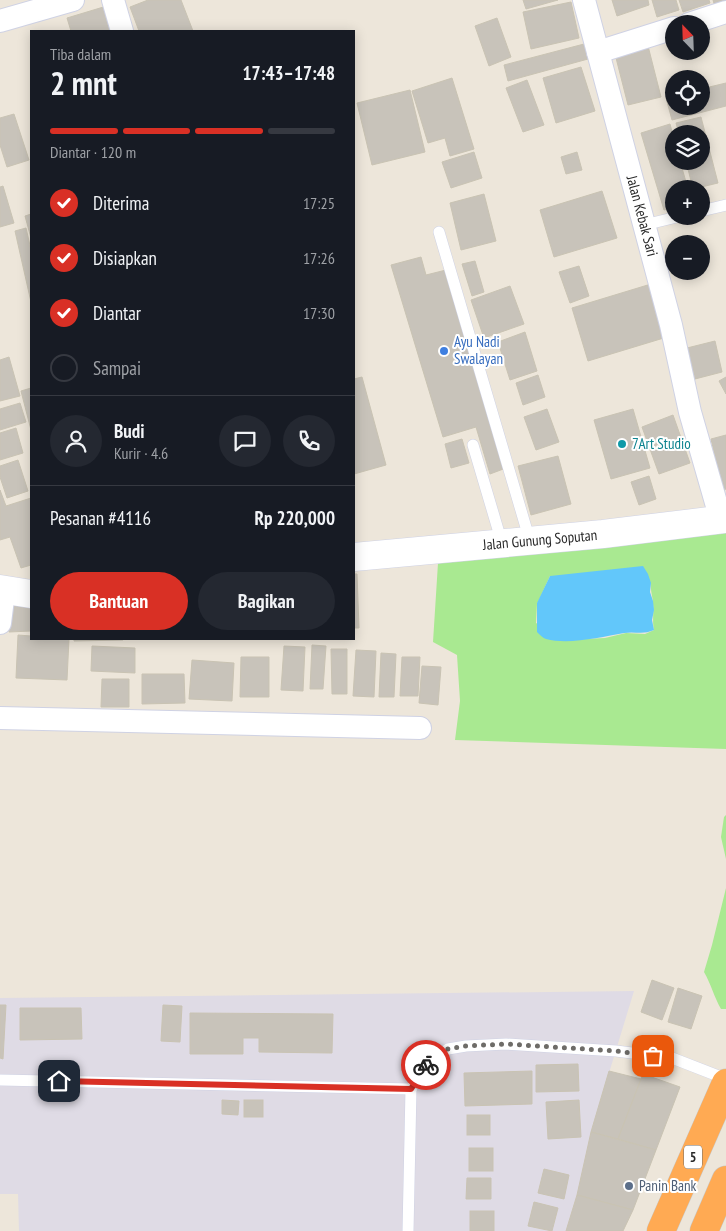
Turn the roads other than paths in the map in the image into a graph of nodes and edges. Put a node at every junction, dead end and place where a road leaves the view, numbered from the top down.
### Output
1 (73, 0) edge
2 (113, 0) edge
3 (584, 0) edge
4 (726, 12) edge
5 (710, 17) edge
6 (0, 21) edge
7 (122, 30) edge
8 (665, 31) edge
9 (598, 52) junction
10 (726, 205) edge
11 (710, 209) edge
12 (665, 220) edge
13 (644, 225) junction
14 (439, 232) dead end
15 (474, 445) dead end
16 (723, 519) edge
17 (530, 541) junction
18 (502, 543) junction
19 (355, 557) edge
20 (2, 590) edge
21 (30, 594) edge
22 (0, 623) edge
23 (0, 718) edge
24 (420, 728) dead end
25 (0, 1080) edge
26 (726, 1081) edge
27 (411, 1089) junction
28 (726, 1180) edge
29 (408, 1231) edge
30 (661, 1231) edge
31 (704, 1231) edge

1 - 6 street
2 - 7 street
3 - 9 street, Jalan Kebak Sari
4 - 5 street
8 - 9 street
9 - 13 street, Jalan Kebak Sari
10 - 11 lane
12 - 13 lane
13 - 16 street, Jalan Kebak Sari
14 - 17 lane
15 - 18 lane
16 - 17 main road, Jalan Gunung Soputan
17 - 18 main road, Jalan Gunung Soputan
18 - 19 main road, Jalan Gunung Soputan
20 - 21 main road
20 - 22 street
23 - 24 street
25 - 27 lane
26 - 27 lane
26 - 30 highway, 5
27 - 29 lane
28 - 31 highway

